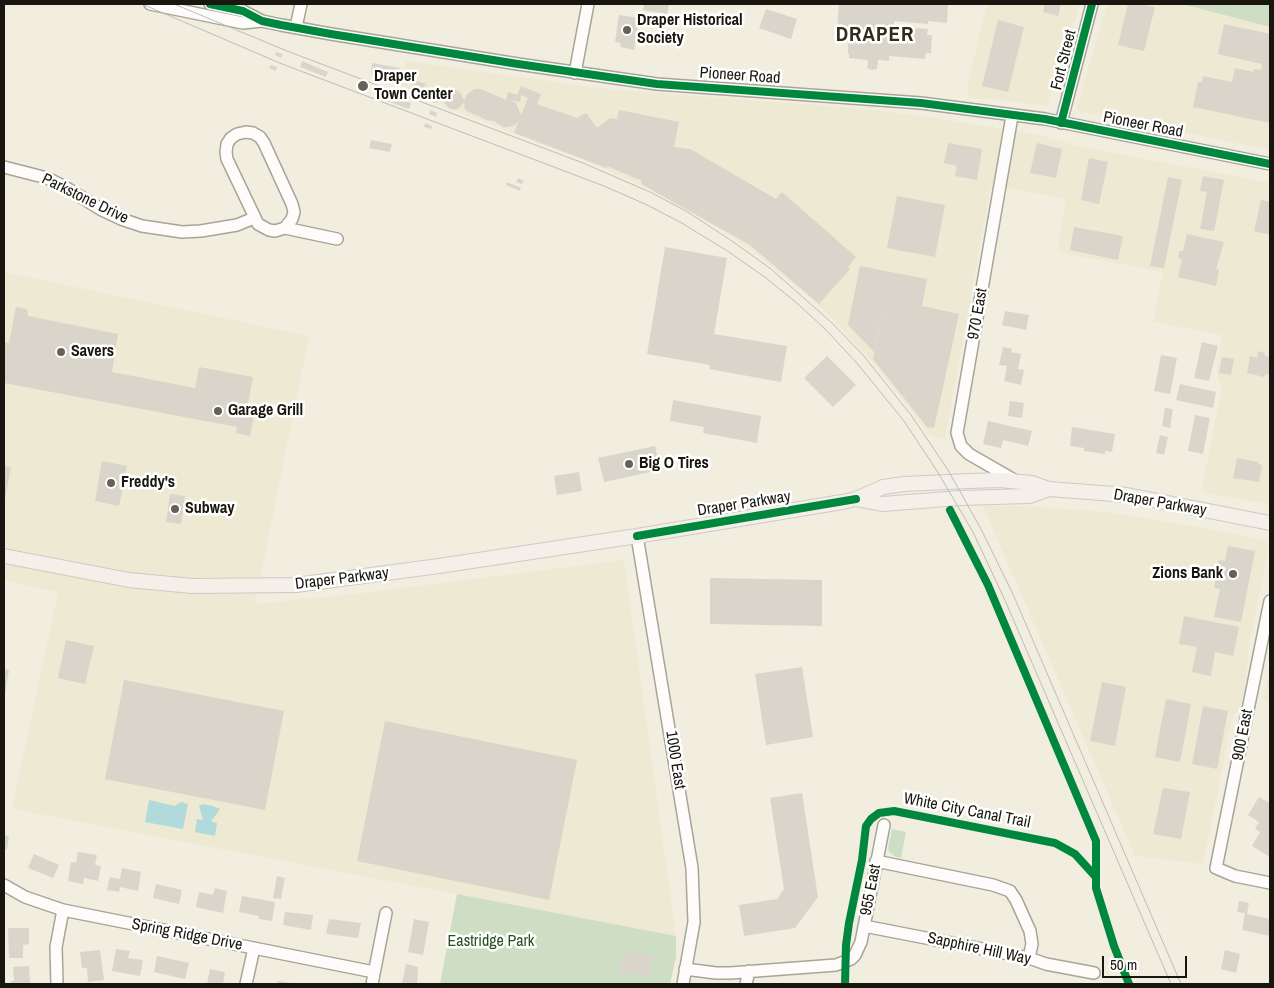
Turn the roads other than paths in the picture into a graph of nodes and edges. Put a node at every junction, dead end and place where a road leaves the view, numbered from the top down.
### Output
1 (150, 4) edge
2 (210, 4) edge
3 (301, 4) edge
4 (588, 4) edge
5 (1092, 4) edge
6 (262, 20) junction
7 (296, 27) junction
8 (575, 73) junction
9 (1012, 116) junction
10 (1061, 123) junction
11 (1270, 164) edge
12 (4, 167) edge
13 (254, 218) junction
14 (286, 228) junction
15 (337, 239) dead end
16 (1018, 482) junction
17 (1049, 490) junction
18 (856, 499) junction
19 (1270, 523) edge
20 (637, 536) junction
21 (4, 556) edge
22 (1270, 601) edge
23 (884, 825) dead end
24 (876, 862) junction
25 (1270, 883) edge
26 (4, 885) edge
27 (63, 910) junction
28 (386, 913) dead end
29 (864, 926) junction
30 (254, 948) junction
31 (1028, 958) junction
32 (686, 969) junction
33 (749, 971) junction
34 (374, 972) junction
35 (1094, 973) dead end
36 (57, 984) edge
37 (246, 984) edge
38 (372, 984) edge
39 (683, 984) edge
40 (746, 984) edge

1 - 6 street, Pioneer Road
2 - 6 street, Pioneer Road
3 - 7 street
4 - 8 street
5 - 10 street, Fort Street
6 - 7 street, Pioneer Road
7 - 8 street, Pioneer Road
8 - 9 street, Pioneer Road
9 - 10 street, Pioneer Road
9 - 16 street, 970 East
10 - 11 street, Pioneer Road
12 - 13 street, Parkstone Drive
13 - 14 street
13 - 14 street
14 - 15 street
16 - 17 main road, Draper Parkway
16 - 18 main road, Draper Parkway
17 - 18 main road, Draper Parkway
17 - 19 main road, Draper Parkway
18 - 20 main road, Draper Parkway
20 - 21 main road, Draper Parkway
20 - 32 street, 1000 East
22 - 25 street, 900 East
23 - 24 street, 955 East
24 - 29 street, 955 East
24 - 31 street
26 - 27 street, Spring Ridge Drive
27 - 30 street, Spring Ridge Drive
27 - 36 street
28 - 34 street
29 - 31 street, Sapphire Hill Way
29 - 33 street, 955 East
30 - 34 street, Spring Ridge Drive
30 - 37 street
31 - 35 street, Sapphire Hill Way
32 - 33 street
32 - 39 street, 1000 East
33 - 40 street
34 - 38 street

